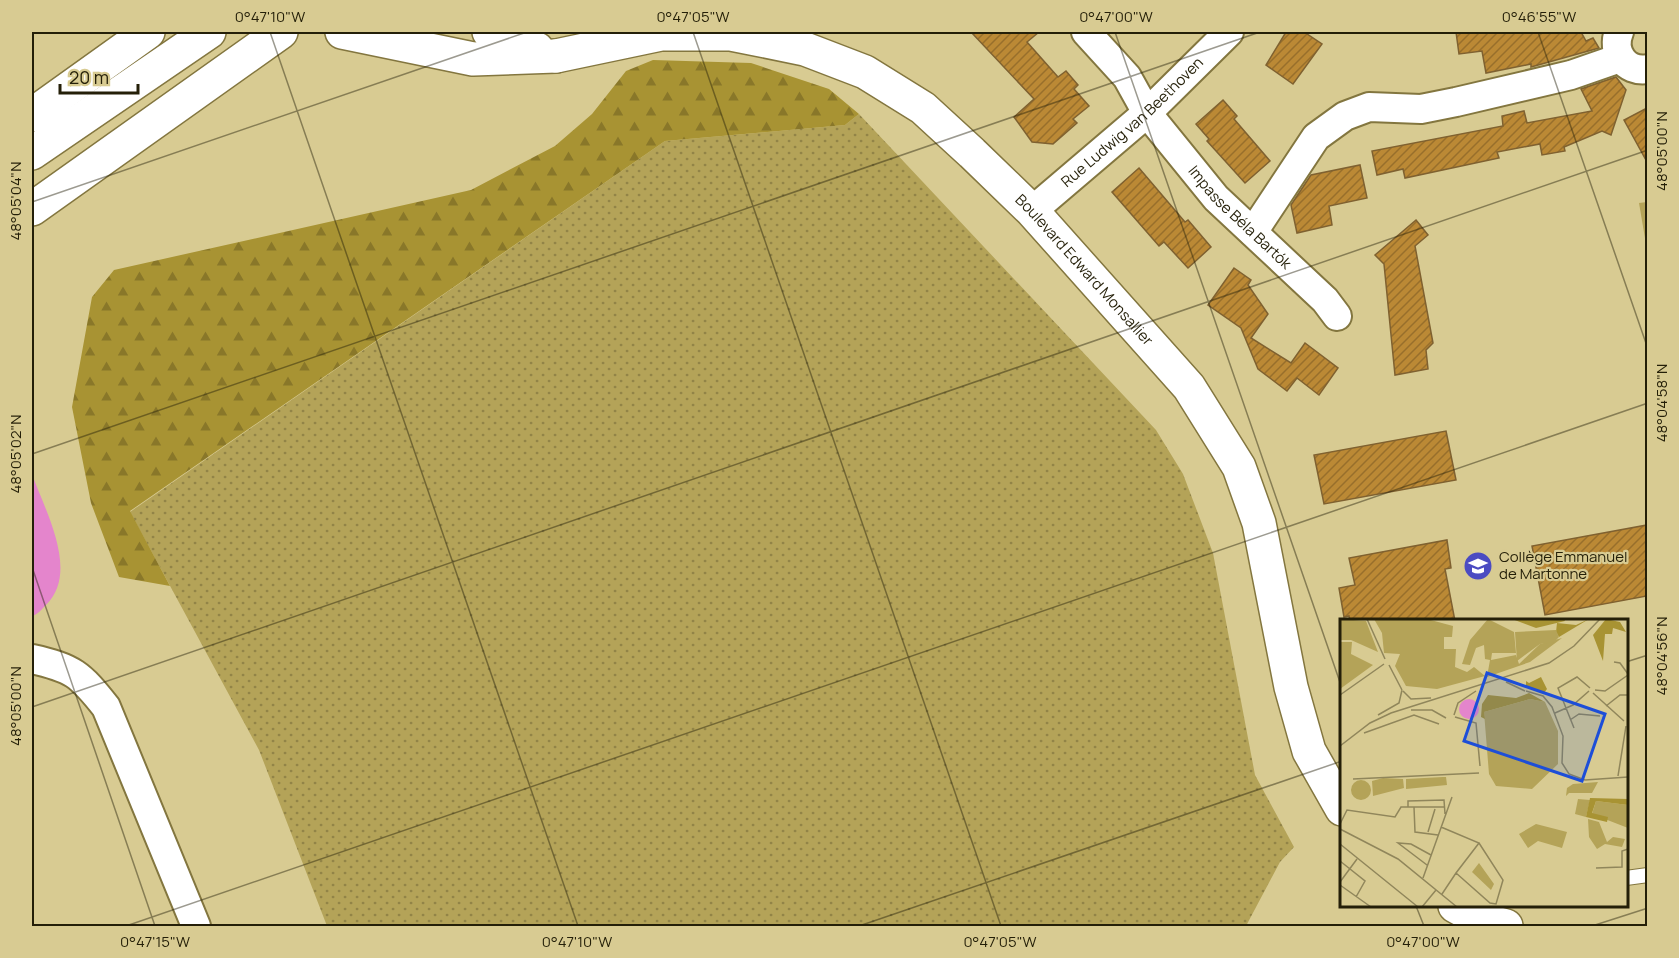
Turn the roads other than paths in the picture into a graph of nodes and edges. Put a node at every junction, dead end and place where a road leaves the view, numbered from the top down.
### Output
1 (148, 32) edge
2 (209, 32) edge
3 (281, 32) edge
4 (342, 32) edge
5 (489, 32) edge
6 (1086, 32) edge
7 (1229, 32) edge
8 (1620, 45) edge
9 (556, 56) junction
10 (1647, 69) edge
11 (1147, 113) junction
12 (32, 115) edge
13 (32, 153) edge
14 (32, 209) edge
15 (1032, 211) junction
16 (1253, 232) junction
17 (1337, 316) dead end
18 (32, 659) edge
19 (1340, 807) edge
20 (1647, 875) edge
21 (1628, 878) edge
22 (1457, 907) edge
23 (196, 927) edge
24 (1506, 927) edge

1 - 12 street
2 - 13 street
3 - 14 street
4 - 9 street, Boulevard Edward Monsallier
5 - 9 street
6 - 11 street, Impasse Béla Bartók
7 - 11 street, Rue Ludwig van Beethoven
8 - 10 street
8 - 16 street
9 - 15 street, Boulevard Edward Monsallier
11 - 15 street, Rue Ludwig van Beethoven
11 - 16 street, Impasse Béla Bartók
15 - 19 street, Boulevard Edward Monsallier
16 - 17 street, Impasse Béla Bartók
18 - 23 street
20 - 21 lane
22 - 24 street

